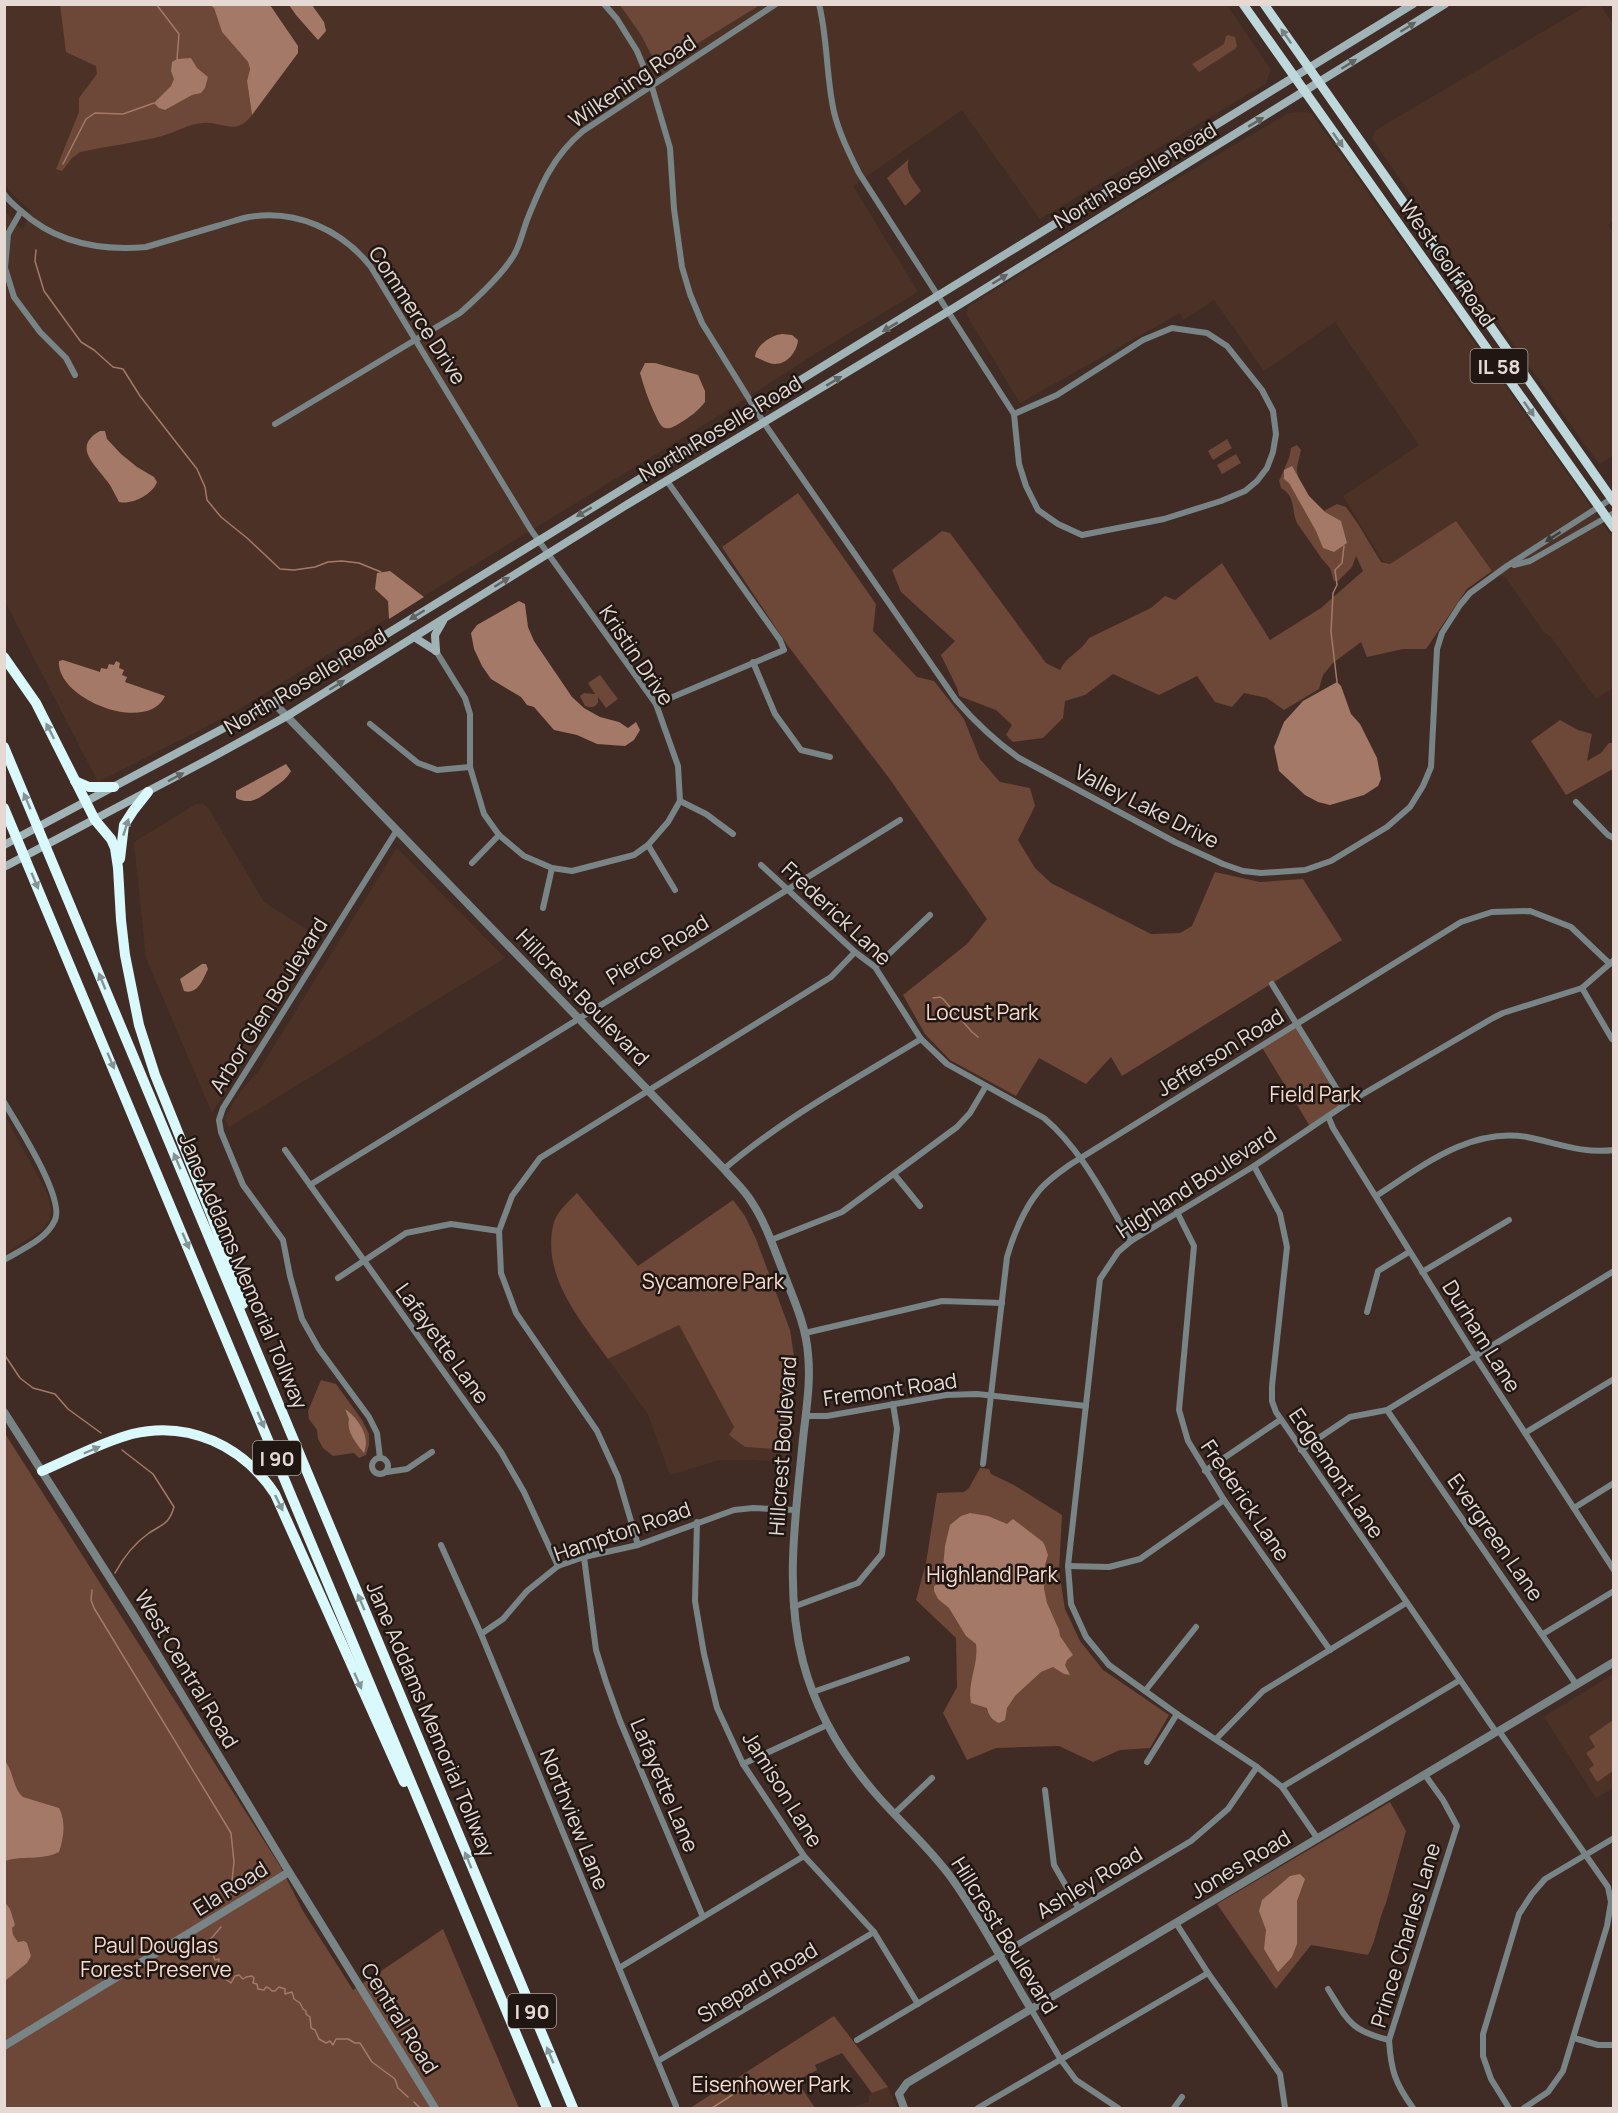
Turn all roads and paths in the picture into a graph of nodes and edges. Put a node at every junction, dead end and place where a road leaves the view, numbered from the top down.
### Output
1 (604, 4) edge
2 (777, 4) edge
3 (819, 4) edge
4 (1243, 4) edge
5 (1264, 4) edge
6 (1413, 4) edge
7 (1445, 4) edge
8 (1309, 67) junction
9 (1294, 77) junction
10 (1320, 83) junction
11 (652, 87) junction
12 (1305, 92) junction
13 (4, 194) edge
14 (21, 211) junction
15 (940, 296) junction
16 (949, 311) junction
17 (415, 338) junction
18 (75, 375) dead end
19 (755, 409) junction
20 (1014, 414) junction
21 (764, 423) junction
22 (275, 424) dead end
23 (667, 481) junction
24 (1612, 500) edge
25 (1599, 507) junction
26 (1610, 516) edge
27 (1614, 528) edge
28 (538, 540) junction
29 (548, 554) junction
30 (1508, 566) junction
31 (444, 619) junction
32 (414, 637) junction
33 (436, 651) junction
34 (4, 657) edge
35 (753, 662) junction
36 (273, 702) junction
37 (656, 704) junction
38 (287, 716) junction
39 (370, 724) dead end
40 (4, 747) edge
41 (830, 757) dead end
42 (471, 767) junction
43 (75, 781) junction
44 (114, 787) junction
45 (148, 792) junction
46 (680, 801) junction
47 (86, 802) junction
48 (1576, 802) dead end
49 (4, 808) edge
50 (95, 820) junction
51 (900, 820) dead end
52 (397, 830) junction
53 (733, 834) dead end
54 (499, 836) junction
55 (1614, 838) edge
56 (4, 845) edge
57 (648, 845) junction
58 (472, 863) dead end
59 (761, 865) dead end
60 (6, 866) edge
61 (118, 868) junction
62 (552, 868) junction
63 (675, 890) dead end
64 (787, 890) junction
65 (543, 909) dead end
66 (930, 915) dead end
67 (855, 952) junction
68 (1612, 962) edge
69 (875, 967) junction
70 (1272, 984) dead end
71 (1581, 988) junction
72 (578, 1017) junction
73 (1296, 1025) junction
74 (921, 1039) junction
75 (1612, 1039) edge
76 (986, 1086) junction
77 (648, 1090) junction
78 (4, 1102) edge
79 (1346, 1104) junction
80 (1328, 1116) junction
81 (285, 1150) dead end
82 (1614, 1150) edge
83 (1081, 1158) junction
84 (1254, 1166) junction
85 (724, 1169) junction
86 (894, 1174) junction
87 (310, 1185) junction
88 (1376, 1196) junction
89 (920, 1206) dead end
90 (1177, 1212) junction
91 (1509, 1220) dead end
92 (499, 1231) junction
93 (771, 1240) junction
94 (1131, 1241) junction
95 (1409, 1252) junction
96 (4, 1260) edge
97 (362, 1260) junction
98 (1614, 1271) edge
99 (1422, 1272) junction
100 (338, 1278) dead end
101 (1002, 1303) junction
102 (1367, 1312) dead end
103 (805, 1333) junction
104 (256, 1350) junction
105 (1475, 1356) junction
106 (1614, 1379) edge
107 (992, 1397) junction
108 (893, 1404) junction
109 (1086, 1406) junction
110 (1387, 1410) junction
111 (4, 1412) edge
112 (806, 1416) junction
113 (1280, 1420) junction
114 (1525, 1433) junction
115 (1301, 1450) junction
116 (432, 1452) dead end
117 (380, 1458) junction
118 (983, 1464) dead end
119 (42, 1471) junction
120 (1205, 1471) junction
121 (387, 1472) junction
122 (1614, 1483) edge
123 (1224, 1500) junction
124 (1574, 1508) junction
125 (795, 1510) junction
126 (697, 1522) junction
127 (441, 1545) dead end
128 (638, 1545) junction
129 (584, 1557) junction
130 (558, 1566) junction
131 (1068, 1566) junction
132 (1614, 1570) edge
133 (1614, 1591) edge
134 (1406, 1603) junction
135 (793, 1607) junction
136 (1197, 1627) dead end
137 (481, 1634) junction
138 (1543, 1634) junction
139 (1330, 1650) junction
140 (907, 1659) dead end
141 (1614, 1662) edge
142 (1460, 1680) junction
143 (1576, 1684) junction
144 (1145, 1691) junction
145 (813, 1692) junction
146 (1177, 1714) junction
147 (827, 1725) junction
148 (1498, 1731) junction
149 (1216, 1739) junction
150 (1147, 1762) dead end
151 (743, 1764) junction
152 (1257, 1767) junction
153 (1425, 1776) junction
154 (932, 1778) dead end
155 (1282, 1787) junction
156 (1044, 1790) dead end
157 (894, 1814) junction
158 (1614, 1838) edge
159 (1318, 1839) junction
160 (1586, 1855) junction
161 (804, 1856) junction
162 (289, 1872) junction
163 (453, 1882) junction
164 (1078, 1907) junction
165 (703, 1917) junction
166 (1176, 1923) junction
167 (1610, 1927) edge
168 (874, 1932) junction
169 (334, 1947) joint
170 (999, 1956) junction
171 (619, 1968) junction
172 (1208, 1973) junction
173 (1328, 1989) dead end
174 (918, 2004) junction
175 (1031, 2009) junction
176 (1574, 2038) junction
177 (857, 2040) dead end
178 (1389, 2040) junction
179 (1614, 2045) edge
180 (4, 2046) edge
181 (1061, 2060) junction
182 (658, 2061) junction
183 (1182, 2097) dead end
184 (676, 2106) dead end
185 (903, 2108) edge
186 (435, 2109) edge
187 (547, 2109) edge
188 (573, 2109) edge
189 (978, 2109) edge
190 (1118, 2109) edge
191 (1174, 2109) edge
192 (1285, 2109) edge
193 (1413, 2109) edge
194 (1509, 2109) edge
195 (1524, 2109) edge

1 - 11 street, Valley Lake Drive
2 - 11 street, Wilkening Road
3 - 15 street
4 - 9 main road, IL 58
8 -> 5 main road, IL 58
6 - 8 main road, North Roselle Road
10 -> 7 main road, North Roselle Road
8 - 9 main road, North Roselle Road
8 - 10 main road, West Golf Road / IL 58
9 - 12 main road, West Golf Road / IL 58
9 - 15 main road, North Roselle Road
10 - 12 main road, North Roselle Road
10 - 24 main road, West Golf Road / IL 58
11 - 17 street, Wilkening Road
11 - 19 street, Valley Lake Drive
16 -> 12 main road, North Roselle Road
12 -> 25 main road, West Golf Road / IL 58
13 - 14 street, Commerce Drive
14 - 17 street, Commerce Drive
14 - 18 street
15 - 16 street
15 -> 19 main road, North Roselle Road
16 - 20 street
21 -> 16 main road, North Roselle Road
17 - 22 street, Wilkening Road
17 - 28 street, Commerce Drive
19 - 21 street, Valley Lake Drive
19 -> 28 main road, North Roselle Road
20 - 20 street
21 - 23 main road, North Roselle Road
21 - 30 street, Valley Lake Drive
23 - 29 main road, North Roselle Road
23 - 35 street
24 - 25 street, Valley Lake Drive
25 - 26 main road, West Golf Road / IL 58
25 -> 30 street, Valley Lake Drive
26 - 27 main road, West Golf Road / IL 58
26 - 30 street, Valley Lake Drive
28 - 29 street, Kristin Drive
28 -> 36 main road, North Roselle Road
31 -> 29 main road, North Roselle Road
29 - 37 street, Kristin Drive
31 - 32 main road, North Roselle Road
31 - 33 main road
32 - 33 main road
38 -> 32 main road, North Roselle Road
33 - 42 street
43 -> 34 highway
35 - 37 street
35 - 41 street
36 - 38 street, Hillcrest Boulevard
36 - 44 main road, North Roselle Road
37 - 46 street, Kristin Drive
45 -> 38 main road, North Roselle Road
38 - 52 street, Hillcrest Boulevard
39 - 42 street
104 -> 40 highway, Jane Addams Memorial Tollway / I 90
42 - 54 street
43 - 44 highway
43 - 47 highway
44 - 47 main road, North Roselle Road
45 - 50 main road, North Roselle Road
61 -> 45 highway
46 - 53 street
46 - 57 street
47 - 50 highway
47 - 56 main road, North Roselle Road
48 - 55 street
49 -> 163 highway, Jane Addams Memorial Tollway / I 90
50 - 60 main road, North Roselle Road
50 - 61 highway
51 - 64 street, Pierce Road
52 - 72 street, Hillcrest Boulevard
52 - 117 street, Arbor Glen Boulevard
54 - 58 street
54 - 62 street
57 - 62 street
57 - 63 street
59 - 64 street, Frederick Lane
61 - 104 highway
62 - 65 street
64 - 67 street, Frederick Lane
64 - 72 street, Pierce Road
66 - 69 street
67 - 69 street, Frederick Lane
67 - 77 street
68 - 71 street, Highland Boulevard
68 - 73 street, Jefferson Road
69 - 74 street, Frederick Lane
70 - 73 street
71 - 75 street
71 - 79 street, Highland Boulevard
72 - 77 street, Hillcrest Boulevard
72 - 87 street, Pierce Road
73 - 79 street
73 - 83 street, Jefferson Road
74 - 76 street, Frederick Lane
74 - 85 street
76 - 83 street, Frederick Lane
76 - 86 street
77 - 85 street, Hillcrest Boulevard
77 - 92 street
78 - 96 street
79 - 80 street, Highland Boulevard
80 - 84 street, Highland Boulevard
80 - 88 street, Durham Lane
81 - 87 street, Lafayette Lane
82 - 88 street
83 - 94 street, Frederick Lane
83 - 101 street, Jefferson Road
84 - 90 street, Highland Boulevard
84 - 113 street, Edgemont Lane
85 - 93 street, Hillcrest Boulevard
86 - 89 street
86 - 93 street
87 - 97 street, Lafayette Lane
88 - 95 street, Durham Lane
90 - 94 street, Highland Boulevard
90 - 120 street, Frederick Lane
91 - 99 street
92 - 97 street
92 - 128 street
93 - 103 street, Hillcrest Boulevard
94 - 109 street, Highland Boulevard
95 - 99 street, Durham Lane
95 - 102 street
97 - 100 street
97 - 130 street, Lafayette Lane
98 - 105 street
99 - 105 street, Durham Lane
101 - 103 street
101 - 107 street, Jefferson Road
103 - 112 street, Hillcrest Boulevard
188 -> 104 highway, Jane Addams Memorial Tollway / I 90
105 - 110 street
105 - 114 street, Durham Lane
106 - 114 street
107 - 108 street, Fremont Road
107 - 109 street, Fremont Road
107 - 118 street, Jefferson Road
108 - 112 street, Fremont Road
108 - 135 street
109 - 131 street, Highland Boulevard
110 - 115 street
110 - 138 street, Evergreen Lane
111 - 119 street, West Central Road
112 - 125 street, Hillcrest Boulevard
113 - 115 street, Edgemont Lane
113 - 120 street
114 - 124 street, Durham Lane
115 - 134 street, Edgemont Lane
116 - 121 street
117 - 121 street, Arbor Glen Boulevard
117 - 121 street, Arbor Glen Boulevard
119 - 162 street, West Central Road
119 -> 163 highway
120 - 123 street, Frederick Lane
122 - 124 street
123 - 131 street
123 - 139 street, Frederick Lane
124 - 132 street, Durham Lane
125 - 126 street, Hampton Road
125 - 135 street, Hillcrest Boulevard
126 - 128 street, Hampton Road
126 - 151 street, Jamison Lane
127 - 137 street, Northview Lane
128 - 129 street, Hampton Road
129 - 130 street, Hampton Road
129 - 165 street, Lafayette Lane
130 - 137 street, Hampton Road
131 - 144 street, Highland Boulevard
133 - 138 street
134 - 139 street
134 - 142 street, Edgemont Lane
135 - 145 street, Hillcrest Boulevard
136 - 144 street
137 - 171 street, Northview Lane
138 - 143 street, Evergreen Lane
139 - 149 street
140 - 145 street
141 - 143 street, Jones Road
142 - 148 street, Edgemont Lane
142 - 155 street
143 - 148 street, Jones Road
144 - 146 street, Highland Boulevard
145 - 147 street, Hillcrest Boulevard
146 - 149 street, Highland Boulevard
146 - 150 street
147 - 151 street
147 - 157 street, Hillcrest Boulevard
148 - 153 street, Jones Road
148 - 160 street, Edgemont Lane
149 - 152 street, Highland Boulevard
151 - 161 street, Jamison Lane
152 - 155 street, Highland Boulevard
152 - 164 street, Ashley Road
153 - 159 street, Jones Road
153 - 178 street, Prince Charles Lane
154 - 157 street
155 - 159 street, Highland Boulevard
156 - 164 street
157 - 170 street, Hillcrest Boulevard
158 - 160 street
159 - 166 street, Jones Road
160 - 167 street, Edgemont Lane
160 - 194 street
161 - 165 street
161 - 168 street, Jamison Lane
162 - 169 street, West Central Road
162 - 180 street, Ela Road
163 - 187 highway, Jane Addams Memorial Tollway / I 90
164 - 170 street, Ashley Road
165 - 171 street
166 - 172 street
166 - 175 street, Jones Road
167 - 176 street, Edgemont Lane
168 - 174 street, Jamison Lane
168 - 182 street, Shepard Road
169 - 186 street, Central Road
170 - 174 street, Ashley Road
170 - 175 street, Hillcrest Boulevard
171 - 182 street, Northview Lane
172 - 181 street
172 - 192 street
173 - 178 street
174 - 177 street, Ashley Road
175 - 181 street, Hillcrest Boulevard
175 - 185 street, Jones Road
176 - 179 street
176 - 195 street, Edgemont Lane
178 - 193 street, Prince Charles Lane
181 - 189 street
181 - 190 street, Hillcrest Boulevard
182 - 184 street, Northview Lane
183 - 191 street

